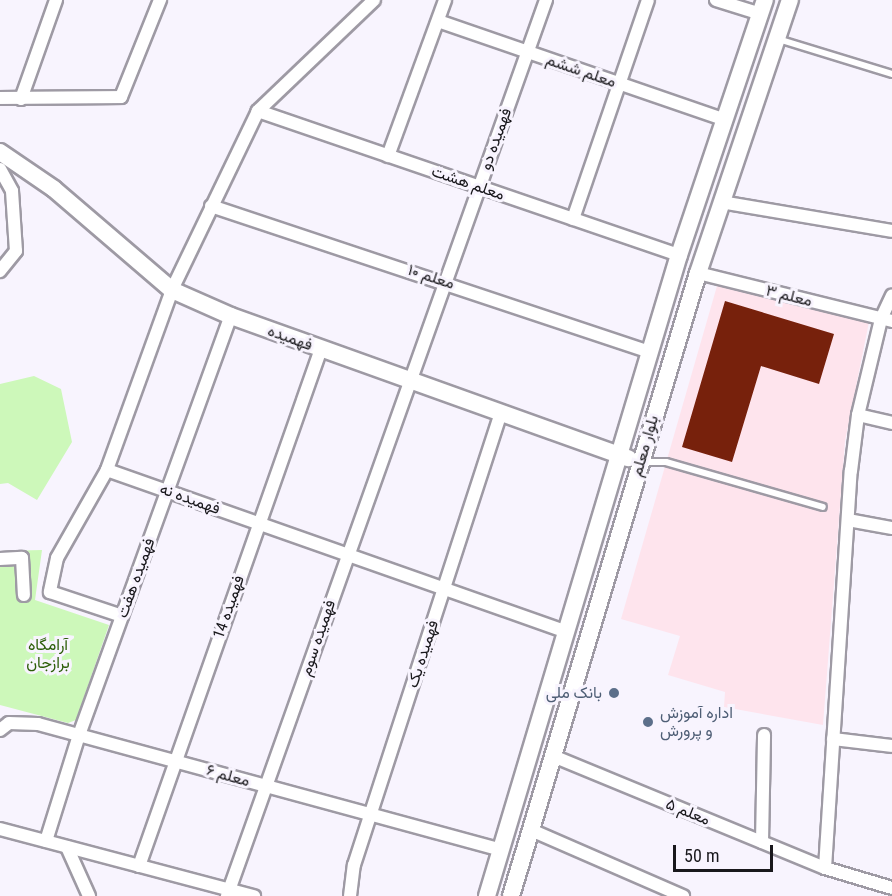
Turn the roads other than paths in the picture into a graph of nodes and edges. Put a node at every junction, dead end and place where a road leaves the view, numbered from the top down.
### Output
1 (56, 0) edge
2 (159, 0) edge
3 (374, 0) edge
4 (445, 0) edge
5 (546, 0) edge
6 (648, 0) edge
7 (716, 0) edge
8 (790, 0) edge
9 (763, 7) edge
10 (438, 21) junction
11 (777, 39) junction
12 (527, 52) junction
13 (892, 74) edge
14 (620, 84) junction
15 (0, 98) edge
16 (21, 99) junction
17 (258, 111) junction
18 (725, 120) junction
19 (0, 152) edge
20 (388, 156) junction
21 (0, 169) edge
22 (479, 187) junction
23 (722, 202) junction
24 (211, 206) junction
25 (573, 219) junction
26 (892, 231) edge
27 (679, 255) junction
28 (0, 271) edge
29 (698, 273) junction
30 (444, 282) junction
31 (172, 290) junction
32 (892, 295) edge
33 (231, 316) junction
34 (886, 320) edge
35 (321, 349) junction
36 (649, 352) junction
37 (408, 380) junction
38 (501, 413) junction
39 (858, 415) junction
40 (892, 423) edge
41 (618, 455) junction
42 (641, 462) junction
43 (107, 470) junction
44 (168, 491) junction
45 (823, 507) dead end
46 (848, 520) junction
47 (259, 524) junction
48 (892, 528) edge
49 (347, 555) junction
50 (0, 559) edge
51 (449, 591) junction
52 (24, 595) dead end
53 (122, 616) junction
54 (566, 632) junction
55 (0, 730) edge
56 (79, 735) junction
57 (764, 735) dead end
58 (833, 739) junction
59 (892, 746) edge
60 (553, 756) junction
61 (175, 761) junction
62 (266, 786) junction
63 (374, 815) junction
64 (0, 829) edge
65 (531, 831) junction
66 (46, 841) junction
67 (762, 842) junction
68 (66, 847) junction
69 (501, 850) junction
70 (139, 866) junction
71 (825, 868) junction
72 (892, 888) edge
73 (228, 893) edge
74 (89, 896) edge
75 (254, 896) edge
76 (350, 896) edge
77 (487, 896) edge
78 (511, 896) edge
79 (683, 896) edge

1 - 16 street
2 - 16 street
3 - 17 street
4 - 10 street
5 - 12 street, فهمیده دو
6 - 14 street
7 - 9 street
8 - 11 main road, بلوار معلم
9 - 18 main road, بلوار معلم
10 - 12 street, معلم ششم
10 - 20 street
11 - 13 lane
11 - 23 main road, بلوار معلم
12 - 14 street, معلم ششم
12 - 22 street, فهمیده دو
14 - 18 street, معلم ششم
14 - 25 street
15 - 16 street
17 - 20 street, معلم هشت
17 - 24 street
18 - 27 main road, بلوار معلم
19 - 31 main road, فهمیده
20 - 22 street, معلم هشت
21 - 28 street
22 - 25 street, معلم هشت
22 - 30 street, فهمیده دو
23 - 26 street
23 - 29 main road, بلوار معلم
24 - 30 street, معلم ۱۰
24 - 31 street
25 - 27 street, معلم هشت
27 - 36 main road, بلوار معلم
29 - 34 street, معلم ۳
29 - 42 main road, بلوار معلم
30 - 36 street, معلم ۱۰
30 - 37 street, فهمیده دو
31 - 33 main road, فهمیده
31 - 43 street
32 - 34 street
33 - 35 main road, فهمیده
33 - 44 street, فهمیده هفت
34 - 39 street
35 - 37 main road, فهمیده
35 - 47 street, فهمیده 14
36 - 41 main road, بلوار معلم
37 - 38 main road, فهمیده
37 - 49 street, فهمیده سوم
38 - 41 main road, فهمیده
38 - 51 street, فهمیده یک
39 - 40 street
39 - 46 street
41 - 42 main road, فهمیده
41 - 54 main road, بلوار معلم
42 - 45 lane
42 - 60 main road, بلوار معلم
43 - 44 street, فهمیده نه
43 - 53 street
44 - 47 street, فهمیده نه
44 - 53 street, فهمیده هفت
46 - 48 street
46 - 58 street
47 - 49 street, فهمیده نه
47 - 61 street, فهمیده 14
49 - 51 street, فهمیده نه
49 - 62 street, فهمیده سوم
50 - 52 street
51 - 54 street, فهمیده نه
51 - 63 street, فهمیده یک
53 - 56 street, فهمیده هفت
54 - 69 main road, بلوار معلم
55 - 56 street, معلم ۶
56 - 61 street, معلم ۶
56 - 66 street, فهمیده هفت
57 - 67 street
58 - 59 street
58 - 71 street
60 - 65 main road, بلوار معلم
60 - 67 street, معلم ۵
61 - 62 street, معلم ۶
61 - 70 street, فهمیده 14
62 - 63 street, معلم ۶
62 - 73 street, فهمیده سوم
63 - 69 street, معلم ۶
63 - 76 street, فهمیده یک
64 - 66 street
65 - 78 main road, بلوار معلم
65 - 79 street
66 - 68 street
67 - 71 street, معلم ۵
68 - 70 street
68 - 74 street
69 - 77 main road, بلوار معلم
70 - 73 street
71 - 72 street, معلم ۵
73 - 75 street

